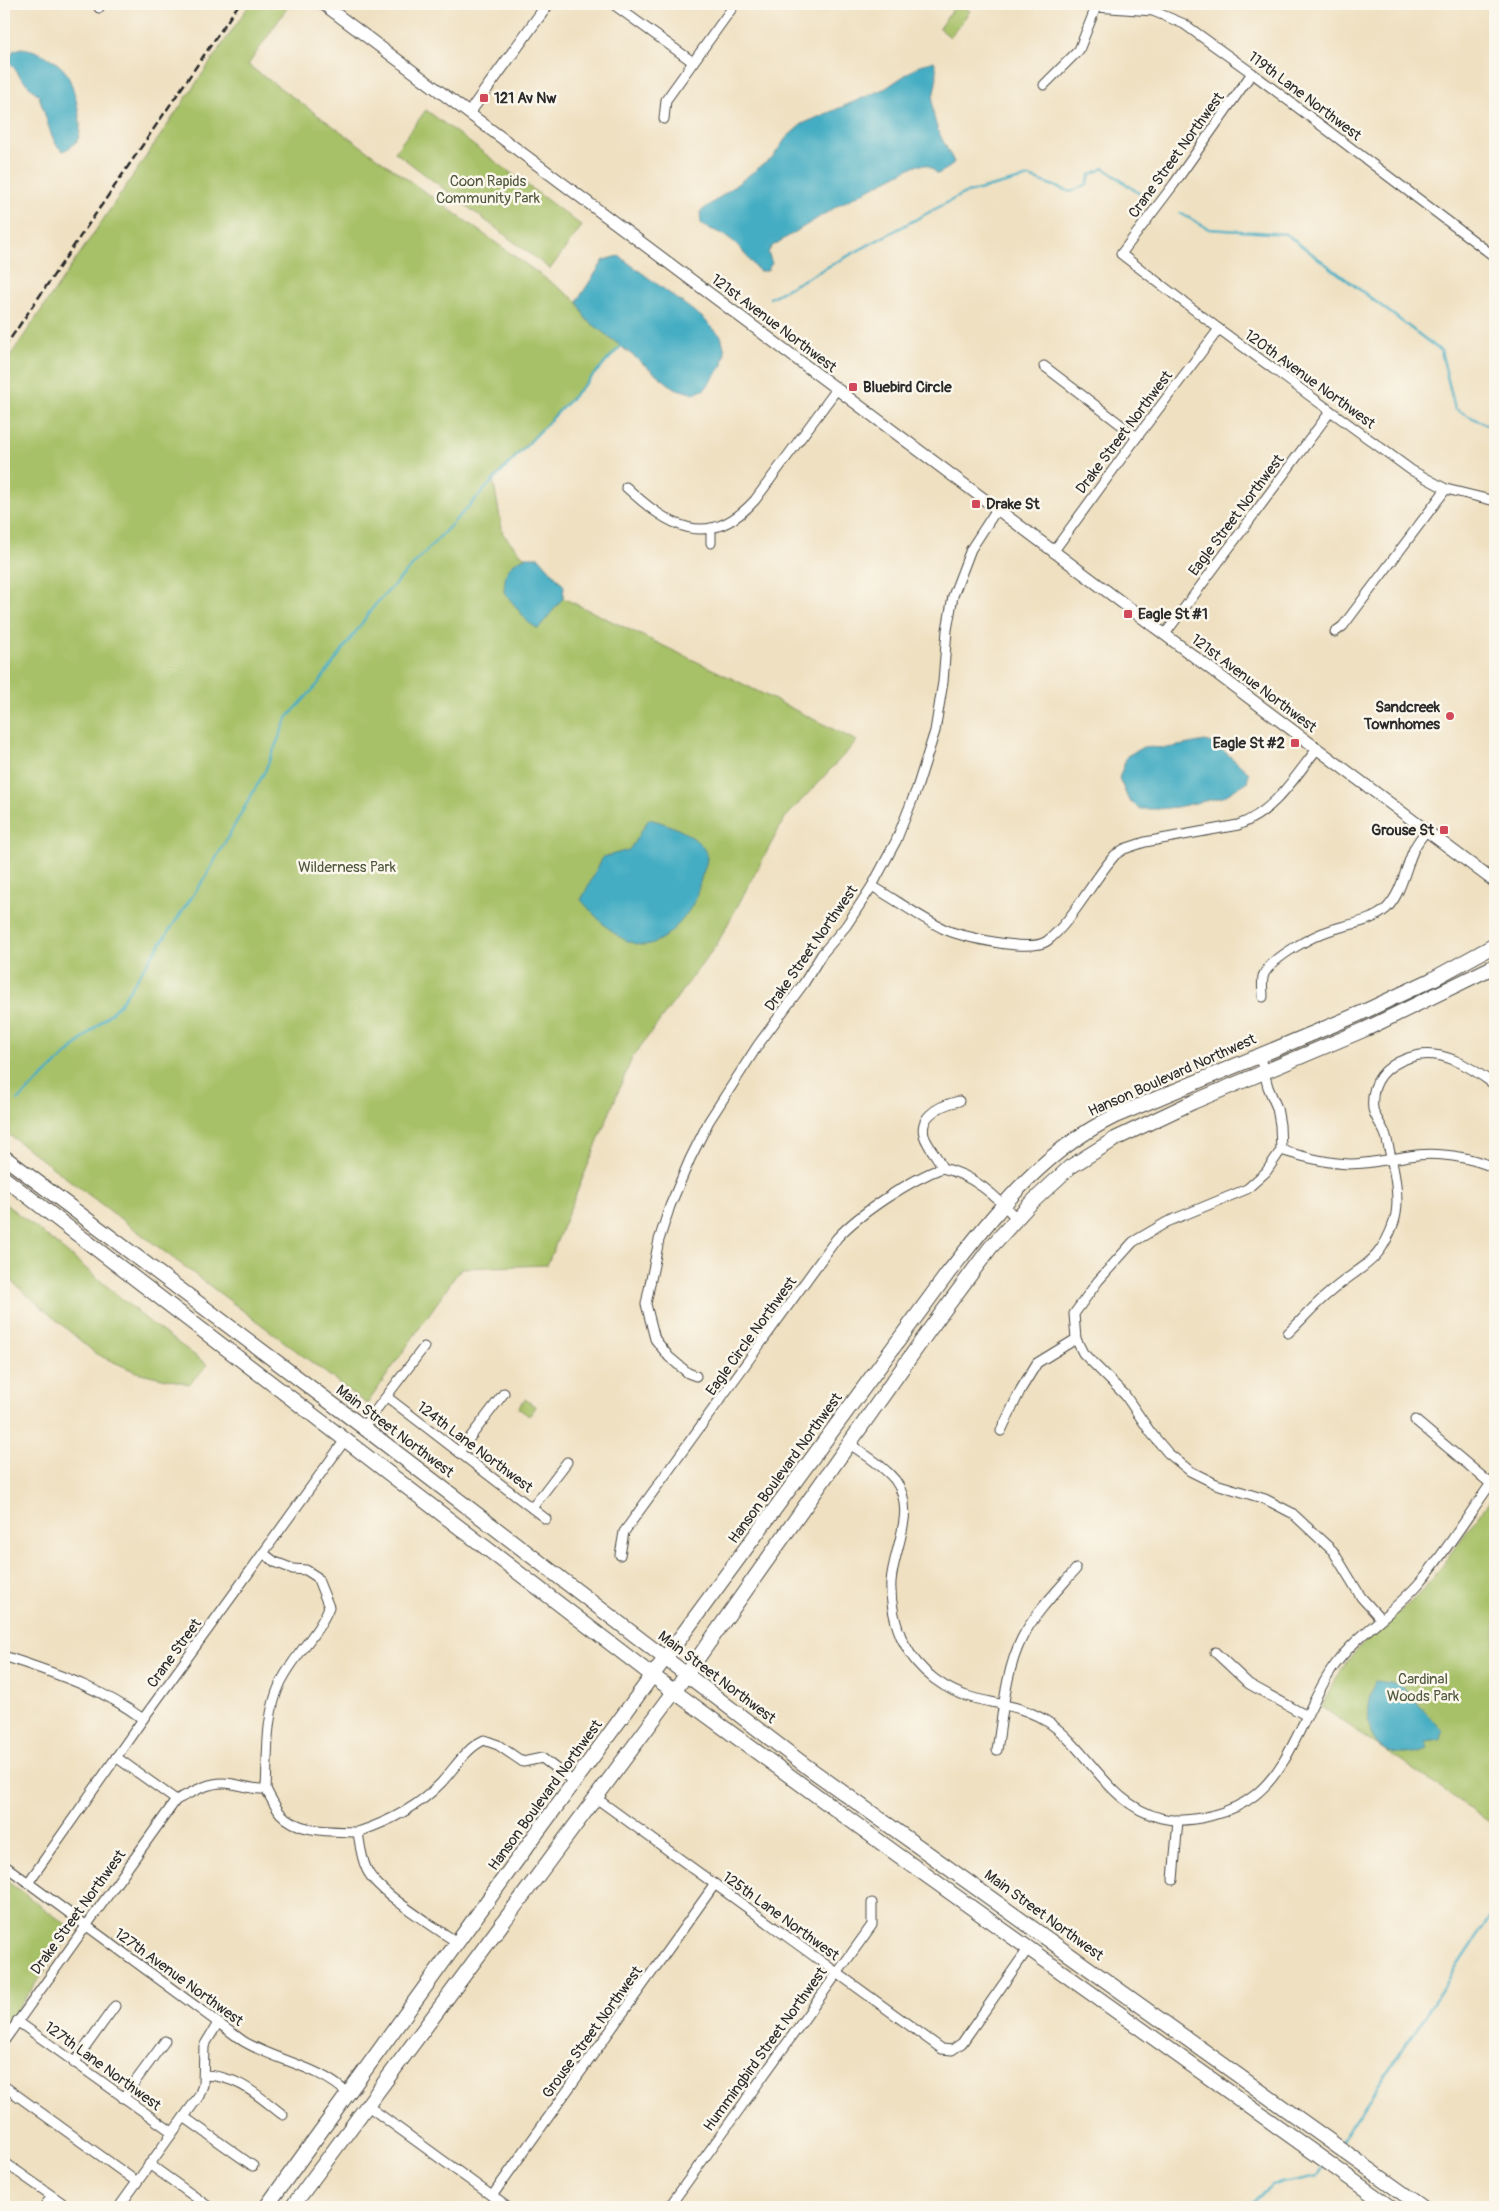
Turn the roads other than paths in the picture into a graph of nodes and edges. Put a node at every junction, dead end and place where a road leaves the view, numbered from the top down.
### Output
1 (323, 4) edge
2 (548, 4) edge
3 (613, 4) edge
4 (735, 4) edge
5 (1079, 4) edge
6 (1096, 7) junction
7 (692, 62) junction
8 (1252, 72) junction
9 (1044, 85) dead end
10 (469, 113) junction
11 (664, 119) dead end
12 (1121, 254) joint
13 (1495, 256) edge
14 (1219, 329) junction
15 (1044, 366) dead end
16 (837, 389) junction
17 (1330, 412) junction
18 (1137, 437) junction
19 (626, 487) dead end
20 (1446, 489) junction
21 (1495, 502) edge
22 (997, 509) junction
23 (711, 528) junction
24 (711, 543) dead end
25 (1053, 552) junction
26 (1335, 632) dead end
27 (1165, 634) junction
28 (1317, 749) junction
29 (1427, 830) junction
30 (1495, 882) edge
31 (872, 886) junction
32 (1495, 945) edge
33 (1495, 966) edge
34 (1264, 997) dead end
35 (1259, 1054) junction
36 (1264, 1072) junction
37 (1495, 1085) edge
38 (959, 1101) dead end
39 (1281, 1150) junction
40 (4, 1157) edge
41 (1390, 1160) junction
42 (942, 1168) junction
43 (1495, 1168) edge
44 (4, 1178) edge
45 (1004, 1204) junction
46 (1016, 1218) junction
47 (1288, 1333) dead end
48 (1076, 1339) junction
49 (424, 1347) dead end
50 (696, 1376) dead end
51 (504, 1393) dead end
52 (386, 1397) junction
53 (1415, 1420) dead end
54 (364, 1427) junction
55 (1001, 1431) dead end
56 (345, 1440) junction
57 (850, 1444) junction
58 (459, 1452) junction
59 (567, 1462) dead end
60 (1493, 1481) edge
61 (532, 1508) junction
62 (546, 1519) dead end
63 (263, 1553) junction
64 (620, 1555) dead end
65 (1076, 1570) dead end
66 (1380, 1618) junction
67 (1215, 1652) dead end
68 (4, 1656) edge
69 (666, 1658) junction
70 (687, 1674) junction
71 (653, 1676) junction
72 (674, 1692) junction
73 (1005, 1703) junction
74 (1307, 1716) junction
75 (143, 1719) junction
76 (997, 1750) dead end
77 (116, 1757) junction
78 (574, 1782) junction
79 (266, 1789) junction
80 (596, 1798) junction
81 (176, 1800) junction
82 (1178, 1820) junction
83 (358, 1832) junction
84 (4, 1865) edge
85 (1173, 1880) dead end
86 (28, 1883) junction
87 (715, 1884) junction
88 (872, 1903) dead end
89 (85, 1926) junction
90 (458, 1942) junction
91 (1028, 1948) junction
92 (837, 1973) junction
93 (115, 2006) dead end
94 (17, 2021) junction
95 (218, 2023) junction
96 (4, 2041) edge
97 (165, 2041) dead end
98 (74, 2063) junction
99 (204, 2075) junction
100 (361, 2077) junction
101 (4, 2086) edge
102 (348, 2094) junction
103 (123, 2098) junction
104 (368, 2106) junction
105 (283, 2115) dead end
106 (184, 2117) junction
107 (172, 2132) junction
108 (4, 2162) edge
109 (149, 2164) junction
110 (252, 2166) dead end
111 (137, 2182) junction
112 (52, 2196) junction
113 (492, 2196) junction
114 (44, 2207) edge
115 (68, 2207) edge
116 (119, 2207) edge
117 (209, 2207) edge
118 (266, 2207) edge
119 (292, 2207) edge
120 (508, 2207) edge
121 (669, 2207) edge
122 (1390, 2207) edge
123 (1422, 2207) edge

1 - 10 street, 121st Avenue Northwest
2 - 10 street
3 - 7 street
4 - 7 street
5 - 6 street, 119th Lane Northwest
6 - 8 street, 119th Lane Northwest
6 - 9 street
7 - 11 street
8 - 12 street, Crane Street Northwest
8 - 13 street, 119th Lane Northwest
10 - 16 street, 121st Avenue Northwest
12 - 14 street, 120th Avenue Northwest
14 - 17 street, 120th Avenue Northwest
14 - 18 street, Drake Street Northwest
15 - 18 street
16 - 22 street, 121st Avenue Northwest
16 - 23 street
17 - 20 street, 120th Avenue Northwest
17 - 27 street, Eagle Street Northwest
18 - 25 street, Drake Street Northwest
19 - 23 street
20 - 21 street, 120th Avenue Northwest
20 - 26 street
22 - 25 street, 121st Avenue Northwest
22 - 31 street, Drake Street Northwest
23 - 24 street
25 - 27 street, 121st Avenue Northwest
27 - 28 street, 121st Avenue Northwest
28 - 29 street, 121st Avenue Northwest
28 - 31 street
29 - 30 street, 121st Avenue Northwest
29 - 34 street
31 - 50 street, Drake Street Northwest
32 - 35 main road, Hanson Boulevard Northwest
33 - 36 main road
35 - 36 street
35 - 45 main road, Hanson Boulevard Northwest
36 - 39 street
36 - 46 main road
37 - 41 street
38 - 42 street
39 - 41 street
39 - 48 street
40 - 54 main road, Main Street Northwest
41 - 43 street
41 - 47 street
42 - 45 street
42 - 64 street, Eagle Circle Northwest
44 - 56 main road
45 - 46 street
45 - 69 main road, Hanson Boulevard Northwest
46 - 57 main road
48 - 55 street
48 - 66 street
49 - 52 street
51 - 58 street
52 - 54 street
52 - 58 street, 124th Lane Northwest
53 - 60 street
54 - 69 main road, Main Street Northwest
56 - 63 street, Crane Street
56 - 71 main road
57 - 70 main road
57 - 73 street
58 - 61 street, 124th Lane Northwest
59 - 61 street
60 - 66 street
61 - 62 street, 124th Lane Northwest
63 - 75 street, Crane Street
63 - 79 street
65 - 73 street
66 - 74 street
67 - 74 street
68 - 75 street
69 - 70 main road, Main Street Northwest
69 - 71 main road, Hanson Boulevard Northwest
70 - 72 main road
70 - 123 main road, Main Street Northwest
71 - 72 main road
71 - 78 main road, Hanson Boulevard Northwest
72 - 80 main road
72 - 91 main road
73 - 76 street
73 - 82 street
74 - 82 street
75 - 77 street, Crane Street
77 - 81 street
77 - 86 street, Crane Street
78 - 83 street
78 - 90 main road, Hanson Boulevard Northwest
79 - 81 street
79 - 83 street
80 - 87 street, 125th Lane Northwest
80 - 104 main road
81 - 89 street, Drake Street Northwest
82 - 85 street
83 - 90 street
84 - 86 street, 127th Avenue Northwest
86 - 89 street, 127th Avenue Northwest
87 - 92 street, 125th Lane Northwest
87 - 113 street, Grouse Street Northwest
88 - 92 street, Hummingbird Street Northwest
89 - 94 street, Drake Street Northwest
89 - 95 street, 127th Avenue Northwest
90 - 100 main road, Hanson Boulevard Northwest
91 - 92 street, 125th Lane Northwest
91 - 122 main road
92 - 121 street, Hummingbird Street Northwest
93 - 98 street
94 - 96 street, Drake Street Northwest
94 - 98 street, 127th Lane Northwest
95 - 99 street
95 - 102 street, 127th Avenue Northwest
97 - 103 street
98 - 103 street, 127th Lane Northwest
99 - 105 street
99 - 106 street
100 - 102 main road, Hanson Boulevard Northwest
100 - 104 main road
101 - 111 street
102 - 118 main road, Hanson Boulevard Northwest
103 - 107 street, 127th Lane Northwest
104 - 113 street
104 - 119 main road
106 - 107 street
106 - 110 street
107 - 109 street
108 - 112 street
109 - 111 street
109 - 117 street
111 - 116 street
112 - 114 street
112 - 115 street
113 - 120 street

